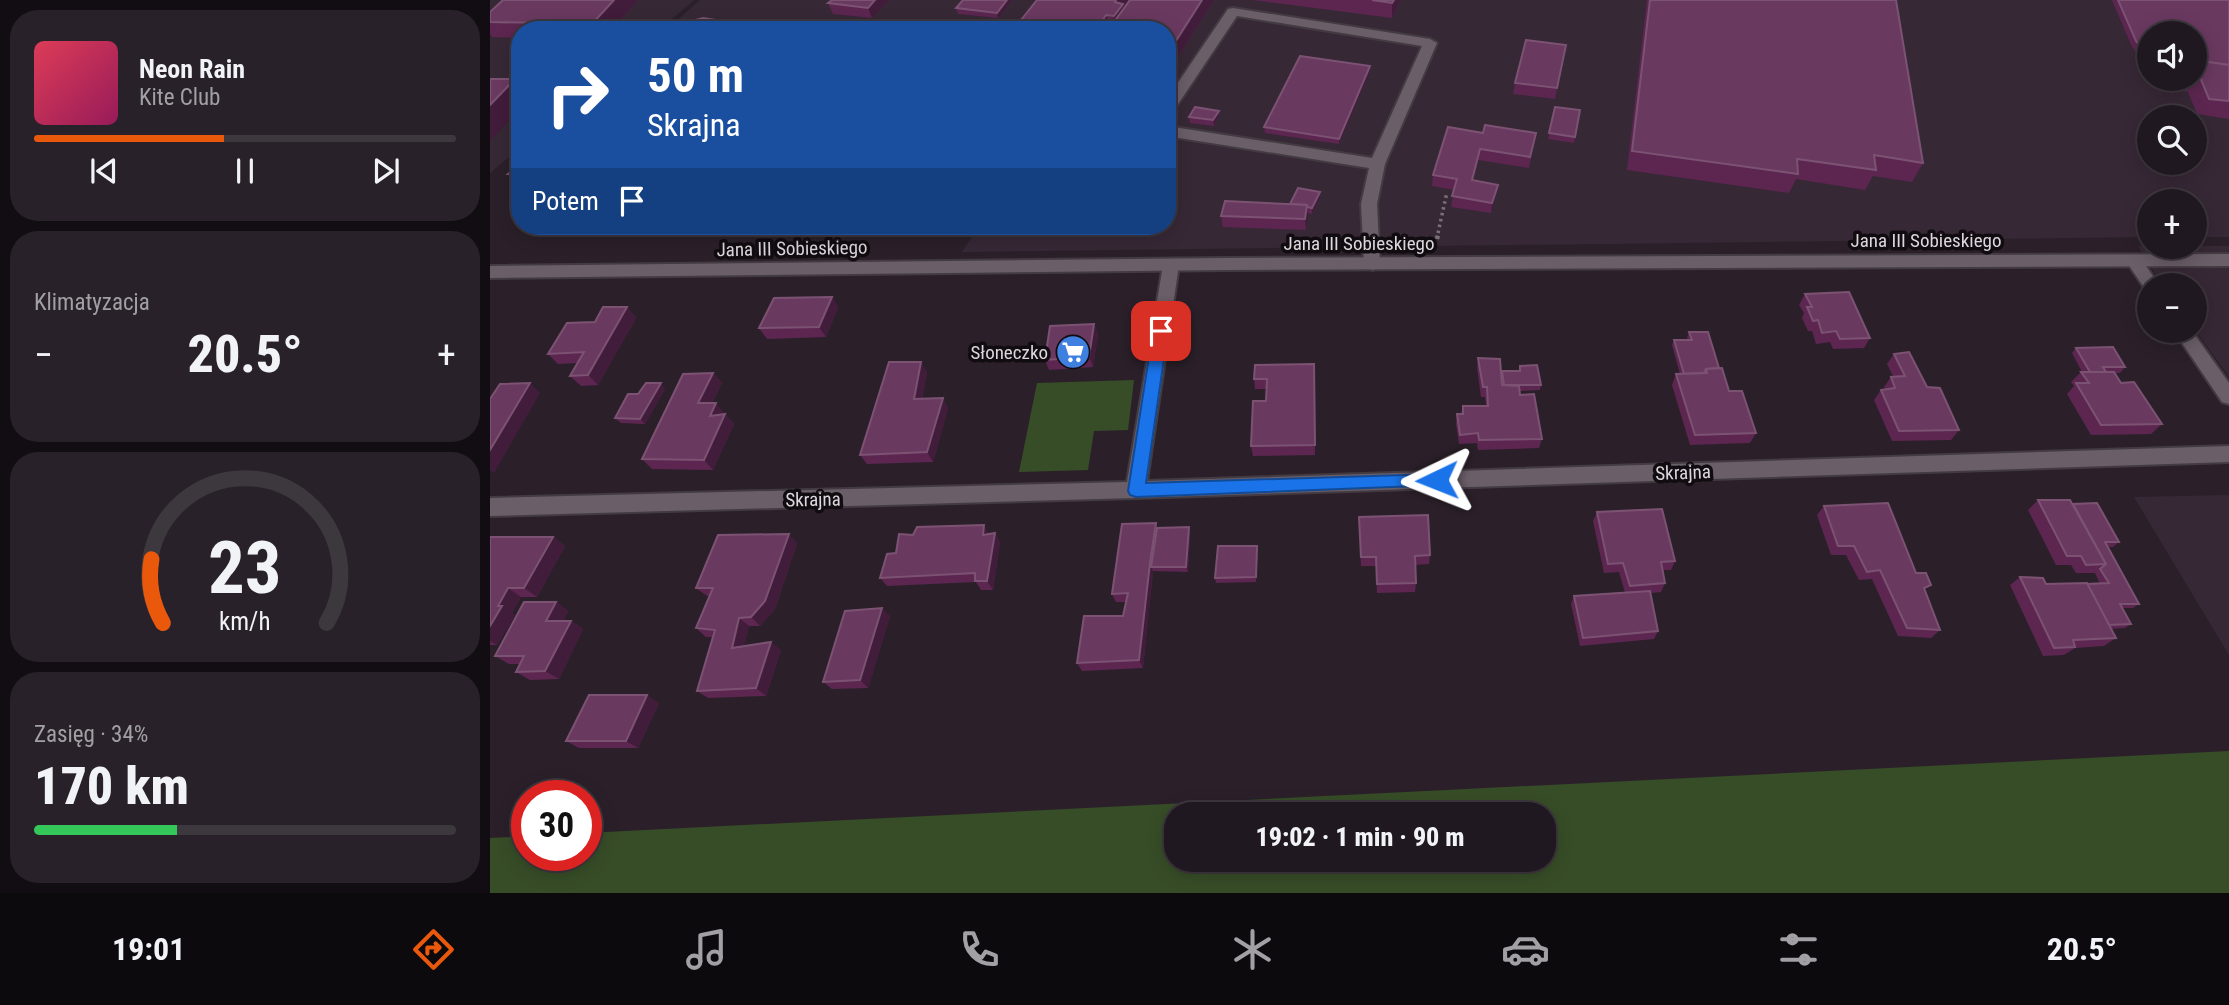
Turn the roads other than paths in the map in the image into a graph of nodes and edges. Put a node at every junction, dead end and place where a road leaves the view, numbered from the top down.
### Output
1 (1176, 97) edge
2 (1176, 132) edge
3 (1377, 164) junction
4 (2229, 260) edge
5 (2134, 261) junction
6 (1372, 264) junction
7 (1171, 265) junction
8 (490, 272) edge
9 (2142, 273) edge
10 (2191, 343) edge
11 (2229, 397) edge
12 (2229, 454) edge
13 (1136, 491) junction
14 (490, 507) edge

1 - 3 lane
2 - 3 street
3 - 6 lane
4 - 5 street, Jana III Sobieskiego
5 - 6 street, Jana III Sobieskiego
5 - 9 street
6 - 7 street, Jana III Sobieskiego
7 - 8 street, Jana III Sobieskiego
7 - 13 street
10 - 11 street
12 - 13 street, Skrajna
13 - 14 street, Skrajna

